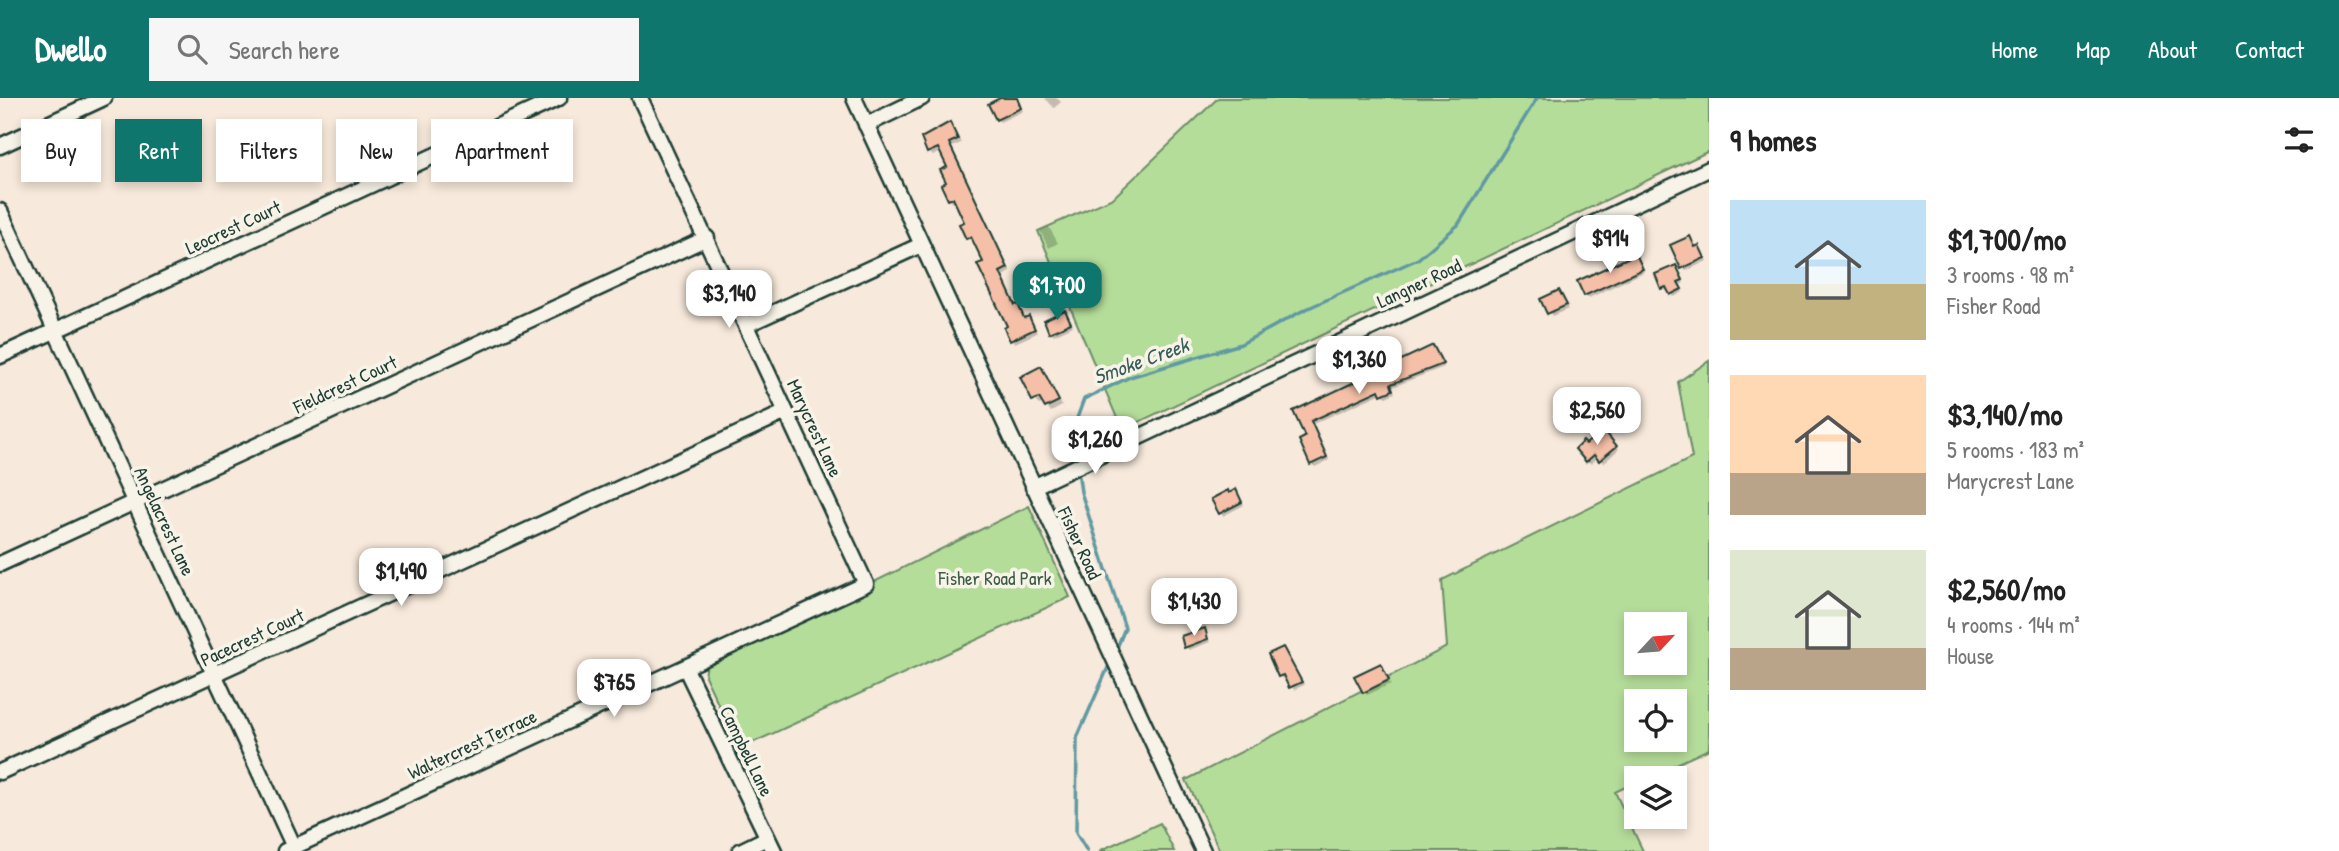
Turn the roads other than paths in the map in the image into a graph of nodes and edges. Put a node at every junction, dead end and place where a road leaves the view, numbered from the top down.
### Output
1 (104, 98) edge
2 (559, 98) edge
3 (640, 98) edge
4 (854, 98) edge
5 (922, 98) edge
6 (866, 125) junction
7 (0, 146) edge
8 (1709, 169) edge
9 (0, 211) edge
10 (707, 238) junction
11 (921, 245) junction
12 (746, 325) junction
13 (56, 331) junction
14 (0, 356) edge
15 (786, 412) junction
16 (1033, 487) junction
17 (135, 502) junction
18 (849, 547) joint
19 (0, 564) edge
20 (685, 667) junction
21 (215, 675) junction
22 (0, 772) edge
23 (771, 845) edge
24 (290, 849) edge
25 (740, 851) edge
26 (1203, 851) edge

1 - 7 street
2 - 13 street, Leocrest Court
3 - 10 street, Marycrest Lane
4 - 6 street, Fisher Road
5 - 6 street
6 - 11 street, Fisher Road
8 - 16 street, Langner Road
9 - 13 street, Angelacrest Lane
10 - 12 street, Marycrest Lane
10 - 17 street, Fieldcrest Court
11 - 12 street
11 - 16 street, Fisher Road
12 - 15 street, Marycrest Lane
13 - 14 street, Leocrest Court
13 - 17 street, Angelacrest Lane
15 - 18 street, Marycrest Lane
15 - 21 street, Pacecrest Court
16 - 26 street, Fisher Road
17 - 19 street, Fieldcrest Court
17 - 21 street, Angelacrest Lane
18 - 20 street, Waltercrest Terrace
20 - 23 street, Campbell Lane
20 - 24 street, Waltercrest Terrace
21 - 22 street, Pacecrest Court
21 - 24 street, Angelacrest Lane
23 - 25 street

